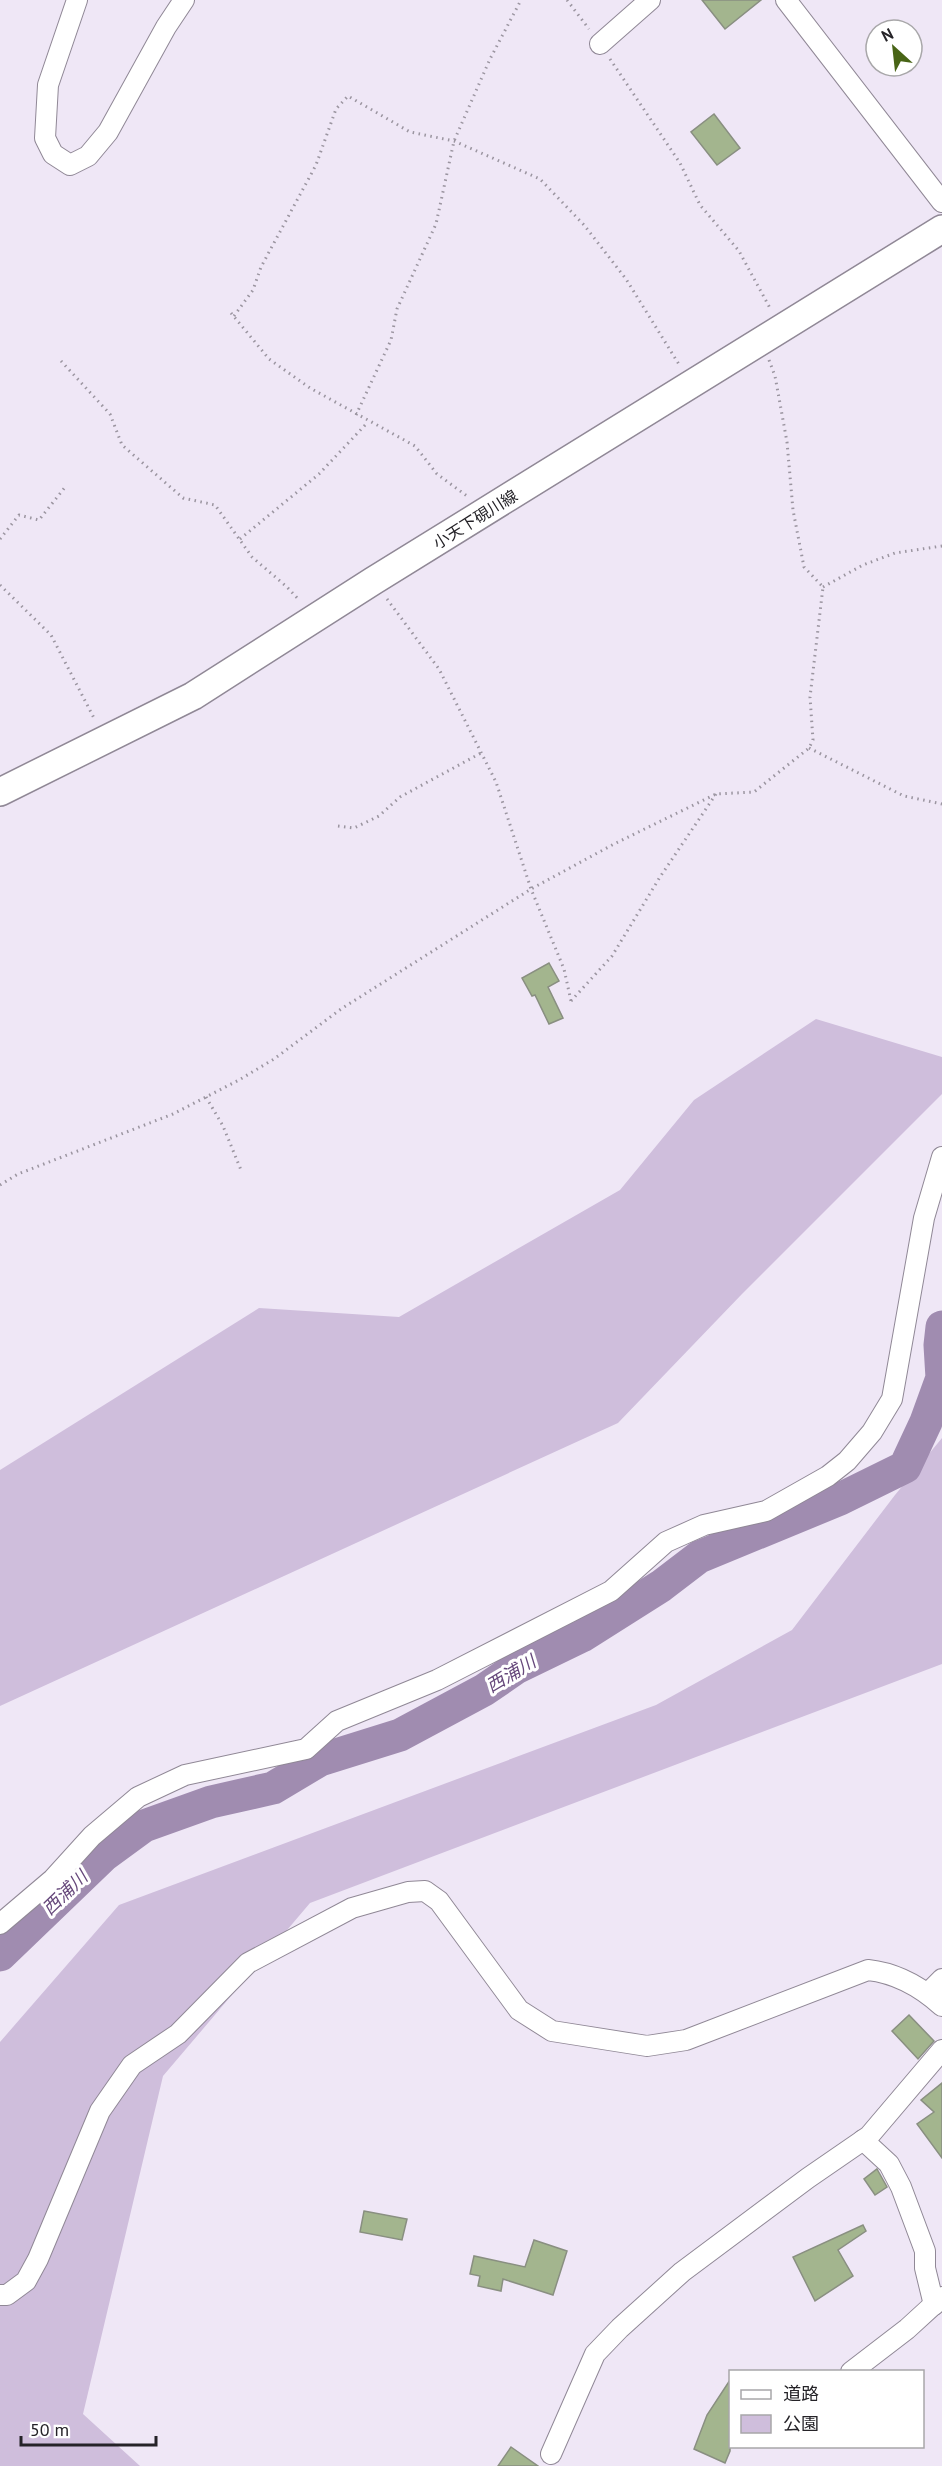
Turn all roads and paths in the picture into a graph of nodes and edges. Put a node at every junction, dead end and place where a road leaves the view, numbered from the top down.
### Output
1 (77, 0) edge
2 (184, 0) edge
3 (521, 0) edge
4 (567, 0) edge
5 (650, 0) edge
6 (786, 0) edge
7 (600, 44) junction
8 (454, 141) junction
9 (942, 202) edge
10 (942, 229) edge
11 (782, 330) junction
12 (759, 344) junction
13 (61, 361) dead end
14 (693, 385) junction
15 (356, 415) junction
16 (368, 422) junction
17 (66, 486) dead end
18 (488, 511) junction
19 (0, 539) edge
20 (240, 539) junction
21 (942, 546) edge
22 (373, 581) junction
23 (0, 585) edge
24 (823, 587) junction
25 (315, 618) junction
26 (105, 741) junction
27 (808, 748) junction
28 (481, 753) junction
29 (0, 792) edge
30 (716, 794) junction
31 (942, 804) edge
32 (338, 826) dead end
33 (531, 889) junction
34 (206, 1097) junction
35 (942, 1157) edge
36 (241, 1170) dead end
37 (0, 1185) edge
38 (0, 1923) edge
39 (937, 1993) edge
40 (942, 2050) edge
41 (863, 2139) junction
42 (0, 2295) edge
43 (938, 2301) edge
44 (854, 2370) edge
45 (551, 2454) dead end

1 - 2 street
3 - 8 path
4 - 7 path
5 - 7 street
6 - 9 street
7 - 11 path
8 - 14 path
8 - 15 path
8 - 15 path
10 - 11 main road, 小天下硯川線
11 - 12 main road, 小天下硯川線
12 - 14 main road, 小天下硯川線
12 - 24 path
13 - 20 path
14 - 18 main road, 小天下硯川線
15 - 16 path
16 - 18 path
16 - 20 path
17 - 19 path
18 - 22 main road, 小天下硯川線
20 - 25 path
21 - 24 path
22 - 25 main road, 小天下硯川線
22 - 28 path
23 - 26 path
24 - 27 path
25 - 26 main road, 小天下硯川線
26 - 29 main road, 小天下硯川線
27 - 30 path
27 - 31 path
28 - 32 path
28 - 33 path
30 - 33 path
30 - 33 path
33 - 34 path
34 - 36 path
34 - 37 path
35 - 38 street
39 - 42 street
40 - 41 street
41 - 43 street
41 - 45 street
43 - 44 street

